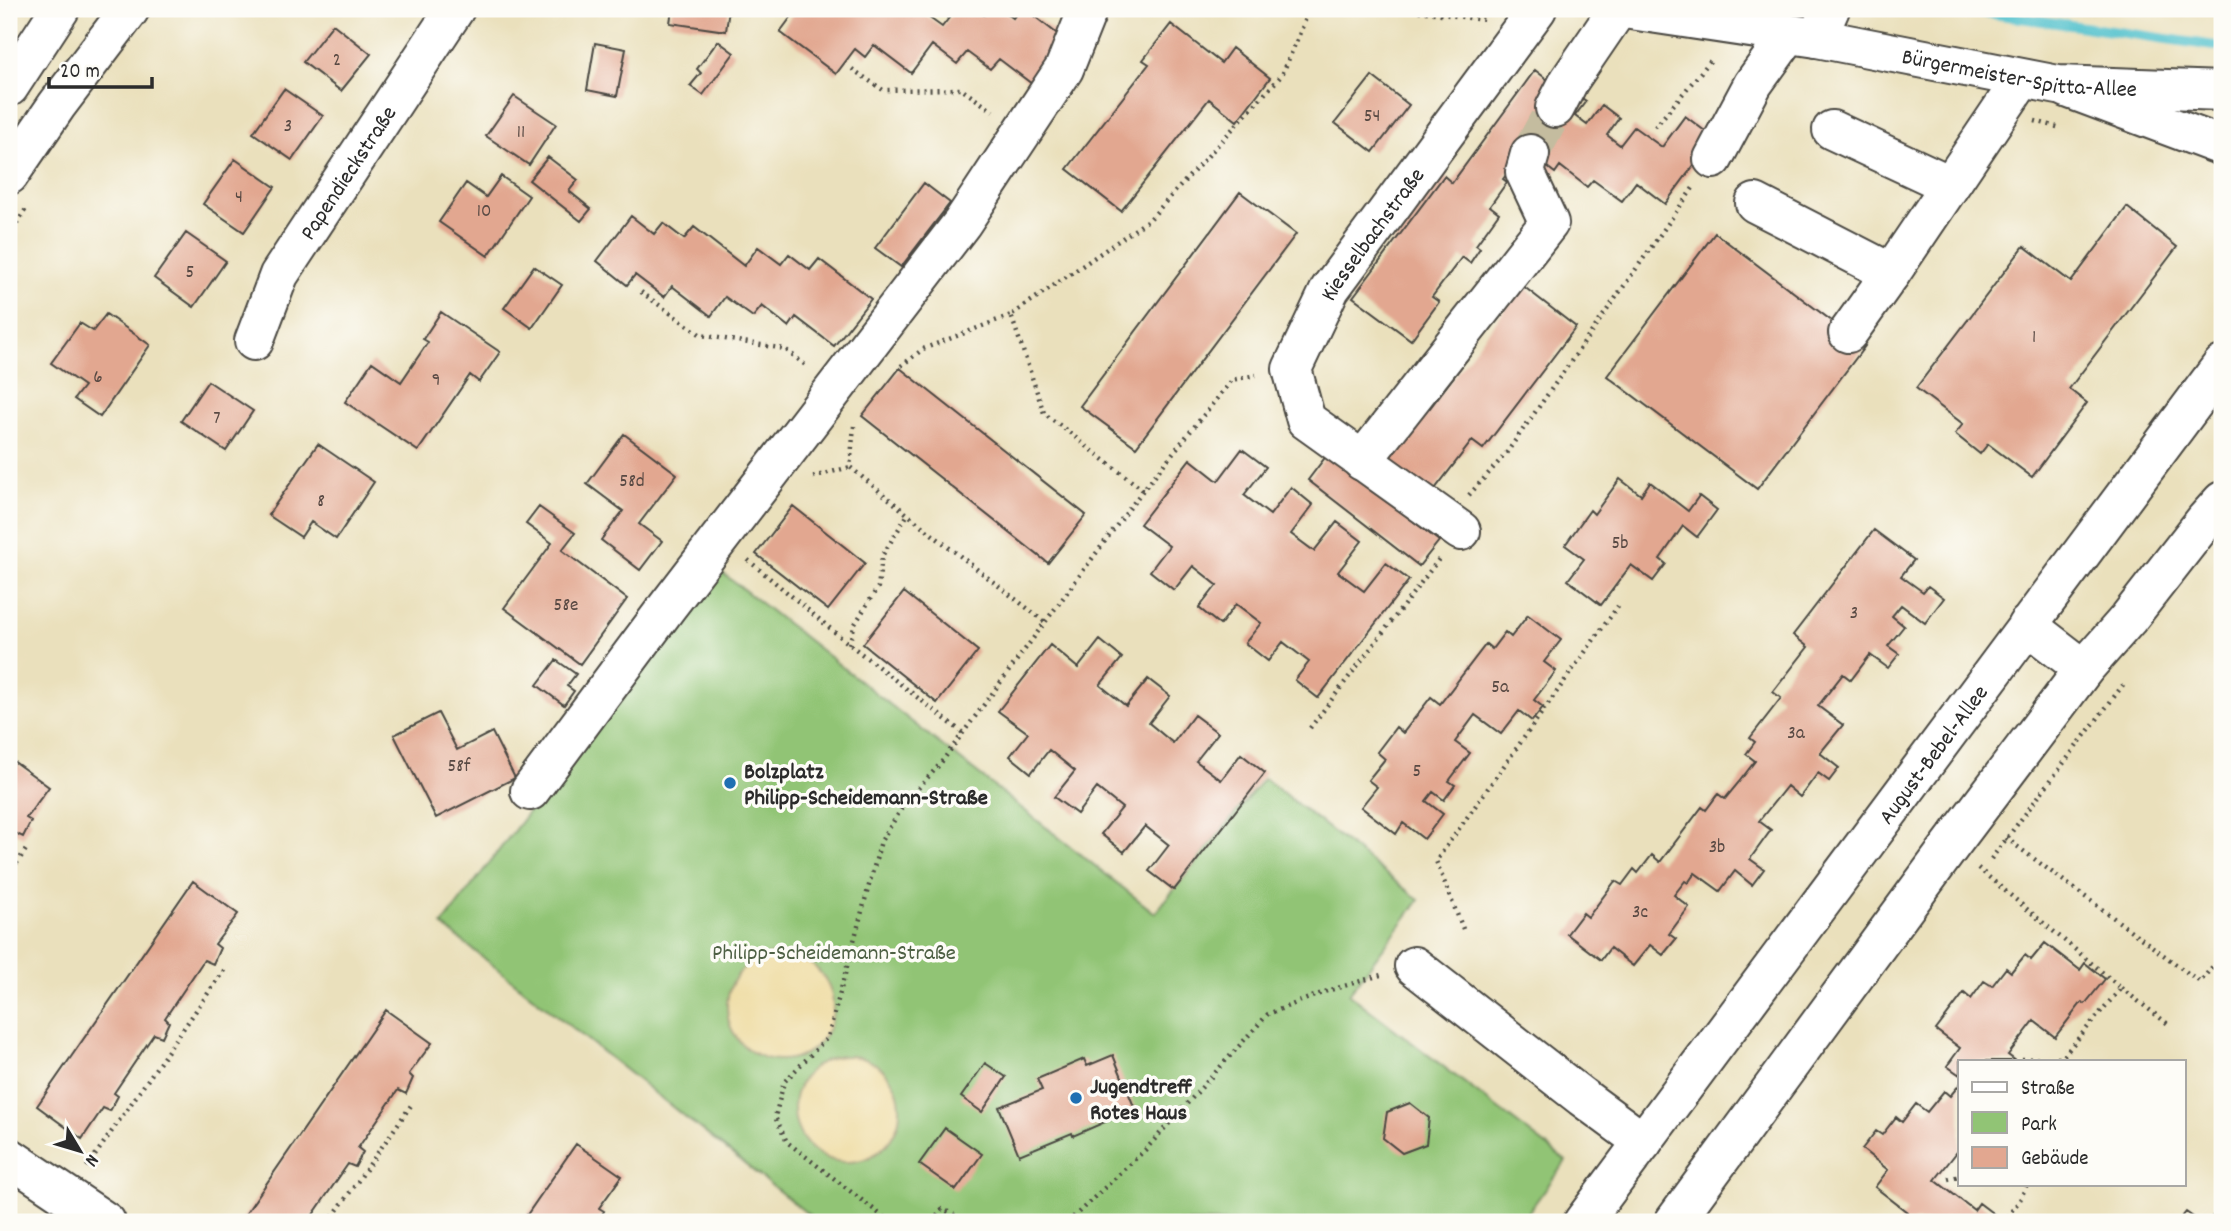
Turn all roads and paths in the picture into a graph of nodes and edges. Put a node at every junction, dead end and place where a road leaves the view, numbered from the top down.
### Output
1 (60, 9) edge
2 (130, 9) edge
3 (455, 9) edge
4 (1088, 9) edge
5 (1310, 9) edge
6 (1537, 9) edge
7 (1618, 9) edge
8 (1623, 9) edge
9 (1728, 25) junction
10 (1812, 27) edge
11 (852, 69) dead end
12 (2040, 82) junction
13 (9, 87) edge
14 (2222, 91) edge
15 (1555, 108) tunnel mouth
16 (1655, 127) dead end
17 (1832, 130) dead end
18 (1023, 131) junction
19 (2222, 146) edge
20 (1530, 154) tunnel mouth
21 (1713, 159) joint
22 (9, 175) edge
23 (1950, 185) junction
24 (1755, 203) dead end
25 (1891, 273) junction
26 (641, 292) dead end
27 (1011, 315) junction
28 (1848, 333) dead end
29 (254, 341) dead end
30 (2222, 365) edge
31 (1292, 369) junction
32 (894, 372) dead end
33 (846, 402) junction
34 (1362, 461) junction
35 (850, 467) junction
36 (804, 479) dead end
37 (1143, 490) junction
38 (2222, 501) edge
39 (908, 514) junction
40 (1451, 524) junction
41 (739, 552) dead end
42 (1618, 606) dead end
43 (1045, 622) junction
44 (2027, 625) junction
45 (849, 644) junction
46 (2084, 669) junction
47 (2124, 683) dead end
48 (1310, 728) dead end
49 (963, 733) junction
50 (530, 791) dead end
51 (1975, 814) junction
52 (2007, 838) junction
53 (1951, 845) junction
54 (27, 848) dead end
55 (1981, 871) junction
56 (9, 875) edge
57 (1973, 882) dead end
58 (1463, 929) dead end
59 (2222, 955) edge
60 (227, 966) dead end
61 (1414, 966) joint
62 (2121, 988) junction
63 (2168, 1024) dead end
64 (2022, 1059) dead end
65 (2061, 1060) edge
66 (412, 1104) dead end
67 (1643, 1142) junction
68 (9, 1157) edge
69 (1958, 1176) edge
70 (1948, 1179) dead end
71 (2026, 1186) edge
72 (93, 1213) edge
73 (328, 1222) edge
74 (890, 1222) edge
75 (933, 1222) edge
76 (970, 1222) edge
77 (1068, 1222) edge
78 (1583, 1222) edge
79 (1674, 1222) edge
80 (2003, 1222) edge

1 - 13 street
2 - 22 street
3 - 29 street, Papendieckstraße
4 - 18 street
5 - 27 path
6 - 31 street, Kiesselbachstraße
7 - 15 street
8 - 9 street, Bürgermeister-Spitta-Allee
9 - 10 street, Bürgermeister-Spitta-Allee
9 - 16 path
10 - 12 street, Bürgermeister-Spitta-Allee
10 - 21 street
11 - 18 path
12 - 14 street, Bürgermeister-Spitta-Allee
12 - 19 street
12 - 23 street
17 - 23 street
18 - 33 street
20 - 34 street
21 - 40 path
23 - 25 street
24 - 25 street
25 - 28 street
26 - 33 path
27 - 32 path
27 - 37 path
30 - 44 street, August-Bebel-Allee
31 - 34 street
31 - 37 path
33 - 35 path
33 - 50 street
34 - 40 street
35 - 36 path
35 - 39 path
37 - 43 path
38 - 46 street
39 - 43 path
39 - 45 path
40 - 48 path
41 - 45 path
42 - 58 path
43 - 49 path
44 - 46 street
44 - 67 street, August-Bebel-Allee
45 - 49 path
46 - 51 street
47 - 52 path
49 - 74 path
51 - 52 path
51 - 53 street
52 - 55 path
52 - 59 path
53 - 55 path
53 - 79 street
54 - 56 path
55 - 57 path
55 - 62 path
60 - 72 path
61 - 67 street
61 - 77 path
62 - 63 path
62 - 65 path
64 - 65 path
66 - 73 path
67 - 78 street, August-Bebel-Allee
68 - 72 street
69 - 70 path
71 - 80 path
75 - 76 path

